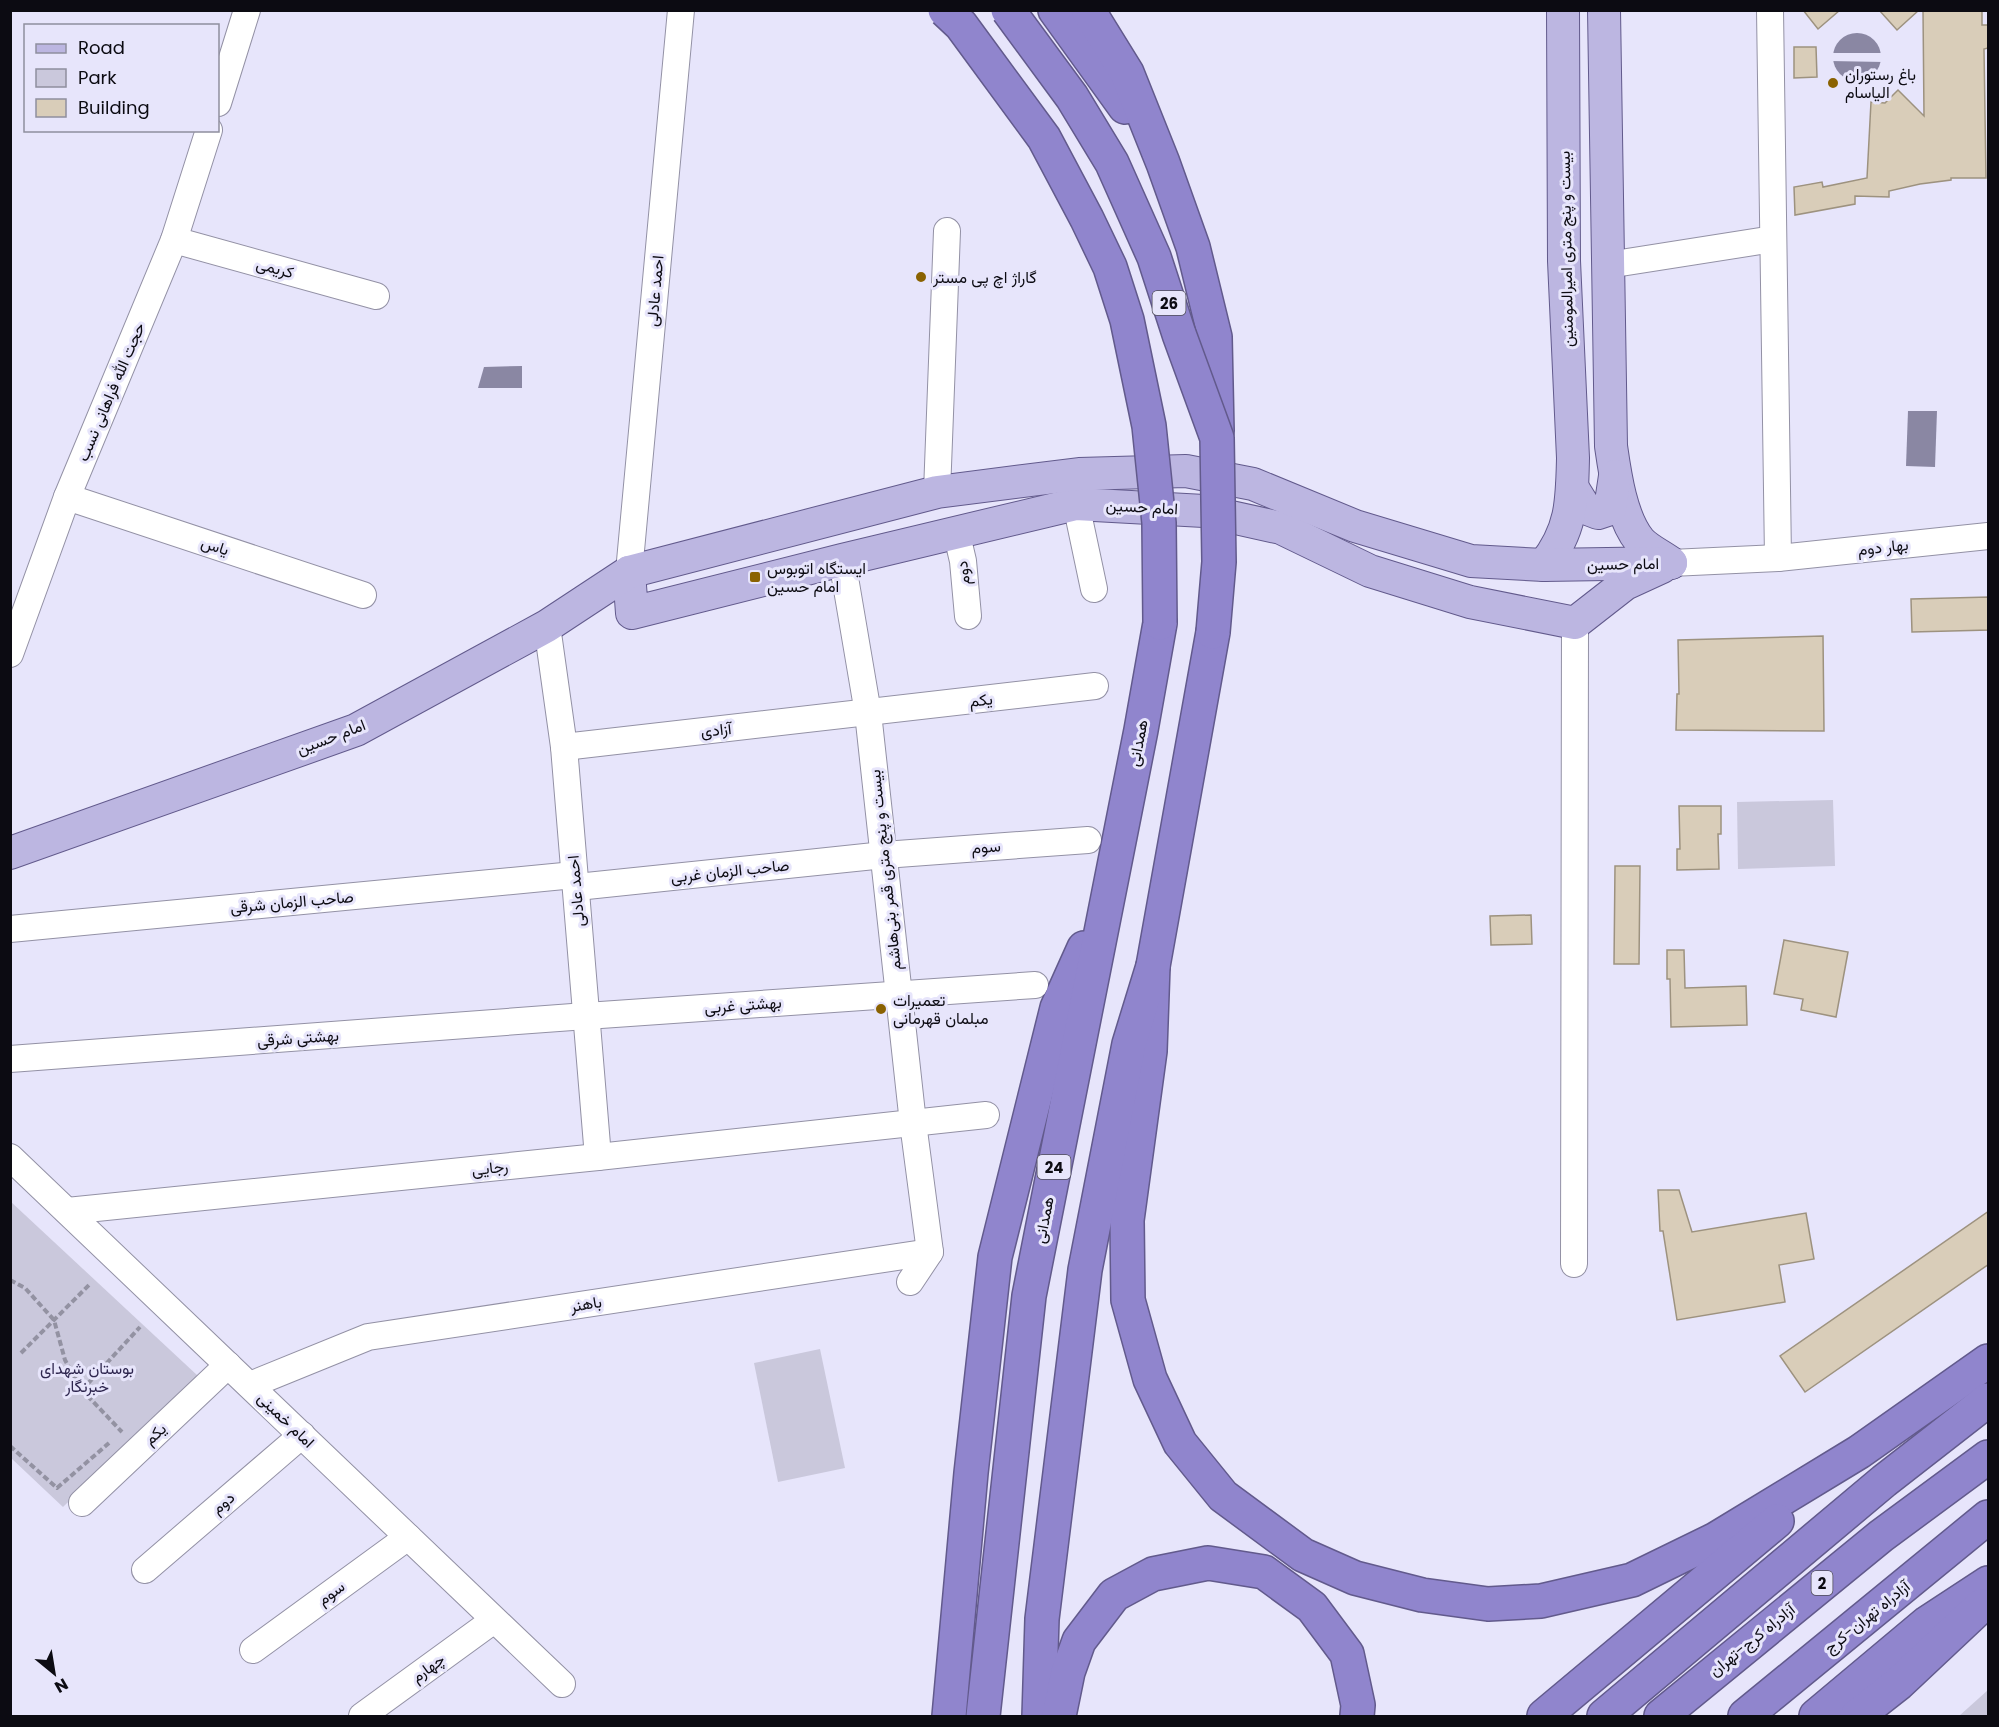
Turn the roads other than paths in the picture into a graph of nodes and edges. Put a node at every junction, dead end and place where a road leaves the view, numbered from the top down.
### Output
1 (247, 10) edge
2 (681, 10) edge
3 (945, 10) edge
4 (1008, 10) edge
5 (1055, 10) edge
6 (1088, 10) edge
7 (1563, 10) edge
8 (1604, 10) edge
9 (1770, 10) edge
10 (219, 100) edge
11 (208, 132) edge
12 (1163, 163) junction
13 (947, 231) dead end
14 (1773, 239) junction
15 (174, 240) junction
16 (1564, 261) junction
17 (1608, 264) junction
18 (376, 296) dead end
19 (1217, 438) junction
20 (1615, 475) junction
21 (1572, 487) junction
22 (937, 492) junction
23 (67, 497) junction
24 (1076, 504) junction
25 (956, 531) junction
26 (1989, 536) edge
27 (1778, 558) junction
28 (842, 560) junction
29 (1671, 563) junction
30 (1544, 565) junction
31 (629, 572) junction
32 (1094, 589) dead end
33 (363, 595) dead end
34 (968, 615) dead end
35 (1575, 623) junction
36 (547, 626) junction
37 (10, 654) edge
38 (1095, 686) dead end
39 (867, 713) junction
40 (564, 747) junction
41 (1088, 840) dead end
42 (10, 853) edge
43 (884, 855) junction
44 (575, 881) junction
45 (1107, 897) junction
46 (10, 929) edge
47 (1153, 966) junction
48 (1035, 985) dead end
49 (899, 995) junction
50 (586, 1016) junction
51 (10, 1059) edge
52 (986, 1115) dead end
53 (913, 1123) junction
54 (10, 1156) edge
55 (598, 1157) junction
56 (67, 1211) junction
57 (930, 1252) junction
58 (1575, 1264) dead end
59 (910, 1282) dead end
60 (1989, 1361) edge
61 (228, 1365) junction
62 (250, 1385) junction
63 (1989, 1400) edge
64 (302, 1436) junction
65 (1859, 1452) junction
66 (1989, 1457) edge
67 (82, 1503) dead end
68 (1989, 1517) edge
69 (408, 1537) junction
70 (145, 1570) dead end
71 (1989, 1582) edge
72 (1989, 1599) edge
73 (494, 1620) junction
74 (253, 1650) dead end
75 (561, 1684) dead end
76 (362, 1716) edge
77 (949, 1716) edge
78 (983, 1716) edge
79 (1039, 1716) edge
80 (1059, 1716) edge
81 (1357, 1716) edge
82 (1544, 1716) edge
83 (1604, 1716) edge
84 (1661, 1716) edge
85 (1745, 1716) edge
86 (1816, 1716) edge
87 (1857, 1716) edge

1 - 10 street
2 - 31 street, احمد عادلی
3 - 45 highway, همدانی / 24, bridge
4 - 19 highway, 26, bridge
5 - 12 highway
6 - 12 highway
7 - 16 main road, بیست و پنج متری امیرالمومنین
8 - 17 main road
9 - 14 street
11 - 15 street, حجت الله فراهانی نسب
12 - 19 highway
13 - 22 street
14 - 17 street
14 - 27 street
15 - 18 street, کریمی
15 - 23 street, حجت الله فراهانی نسب
16 - 17 main road
16 - 21 main road, بیست و پنج متری امیرالمومنین
17 - 20 main road
19 - 47 highway, 26, bridge
20 - 21 main road
20 - 29 main road
21 - 30 main road, بیست و پنج متری امیرالمومنین
22 - 30 main road, امام حسین
22 - 31 main road, امام حسین
23 - 33 street, یاس
23 - 37 street, حجت الله فراهانی نسب
24 - 25 main road, امام حسین
24 - 32 street
24 - 35 main road, امام حسین
25 - 28 main road, امام حسین
25 - 34 street, دوم
26 - 27 street, بهار دوم
27 - 29 street, امام حسین
28 - 31 main road, امام حسین
28 - 39 street, بیست و پنج متری قمر بنی‌هاشم
29 - 30 main road, امام حسین
29 - 35 main road, امام حسین
31 - 36 main road, امام حسین
35 - 58 street
36 - 40 street, احمد عادلی
36 - 42 main road, امام حسین
38 - 39 street, یکم
39 - 40 street, آزادی
39 - 43 street, بیست و پنج متری قمر بنی‌هاشم
40 - 44 street, احمد عادلی
41 - 43 street, سوم
43 - 44 street, صاحب الزمان غربی
43 - 49 street, بیست و پنج متری قمر بنی‌هاشم
44 - 46 street, صاحب الزمان شرقی
44 - 50 street, احمد عادلی
45 - 77 highway
45 - 78 highway, همدانی / 24
47 - 65 highway
47 - 79 highway
48 - 49 street
49 - 50 street, بهشتی غربی
49 - 53 street, بیست و پنج متری قمر بنی‌هاشم
50 - 51 street, بهشتی شرقی
50 - 55 street, احمد عادلی
52 - 53 street
53 - 55 street, رجایی
53 - 57 street, بیست و پنج متری قمر بنی‌هاشم
54 - 56 street, امام خمینی
55 - 56 street, رجایی
56 - 61 street, امام خمینی
57 - 59 street
57 - 62 street, باهنر
60 - 65 highway
61 - 62 street, امام خمینی
61 - 67 street, یکم
62 - 64 street, امام خمینی
63 - 83 highway
64 - 69 street, امام خمینی
64 - 70 street, دوم
65 - 82 highway
66 - 84 highway, آزادراه کرج-تهران / 2
68 - 85 highway, آزادراه تهران-کرج
69 - 73 street, امام خمینی
69 - 74 street, سوم
71 - 86 highway
72 - 87 highway
73 - 75 street, امام خمینی
73 - 76 street, چهارم
80 - 81 highway

